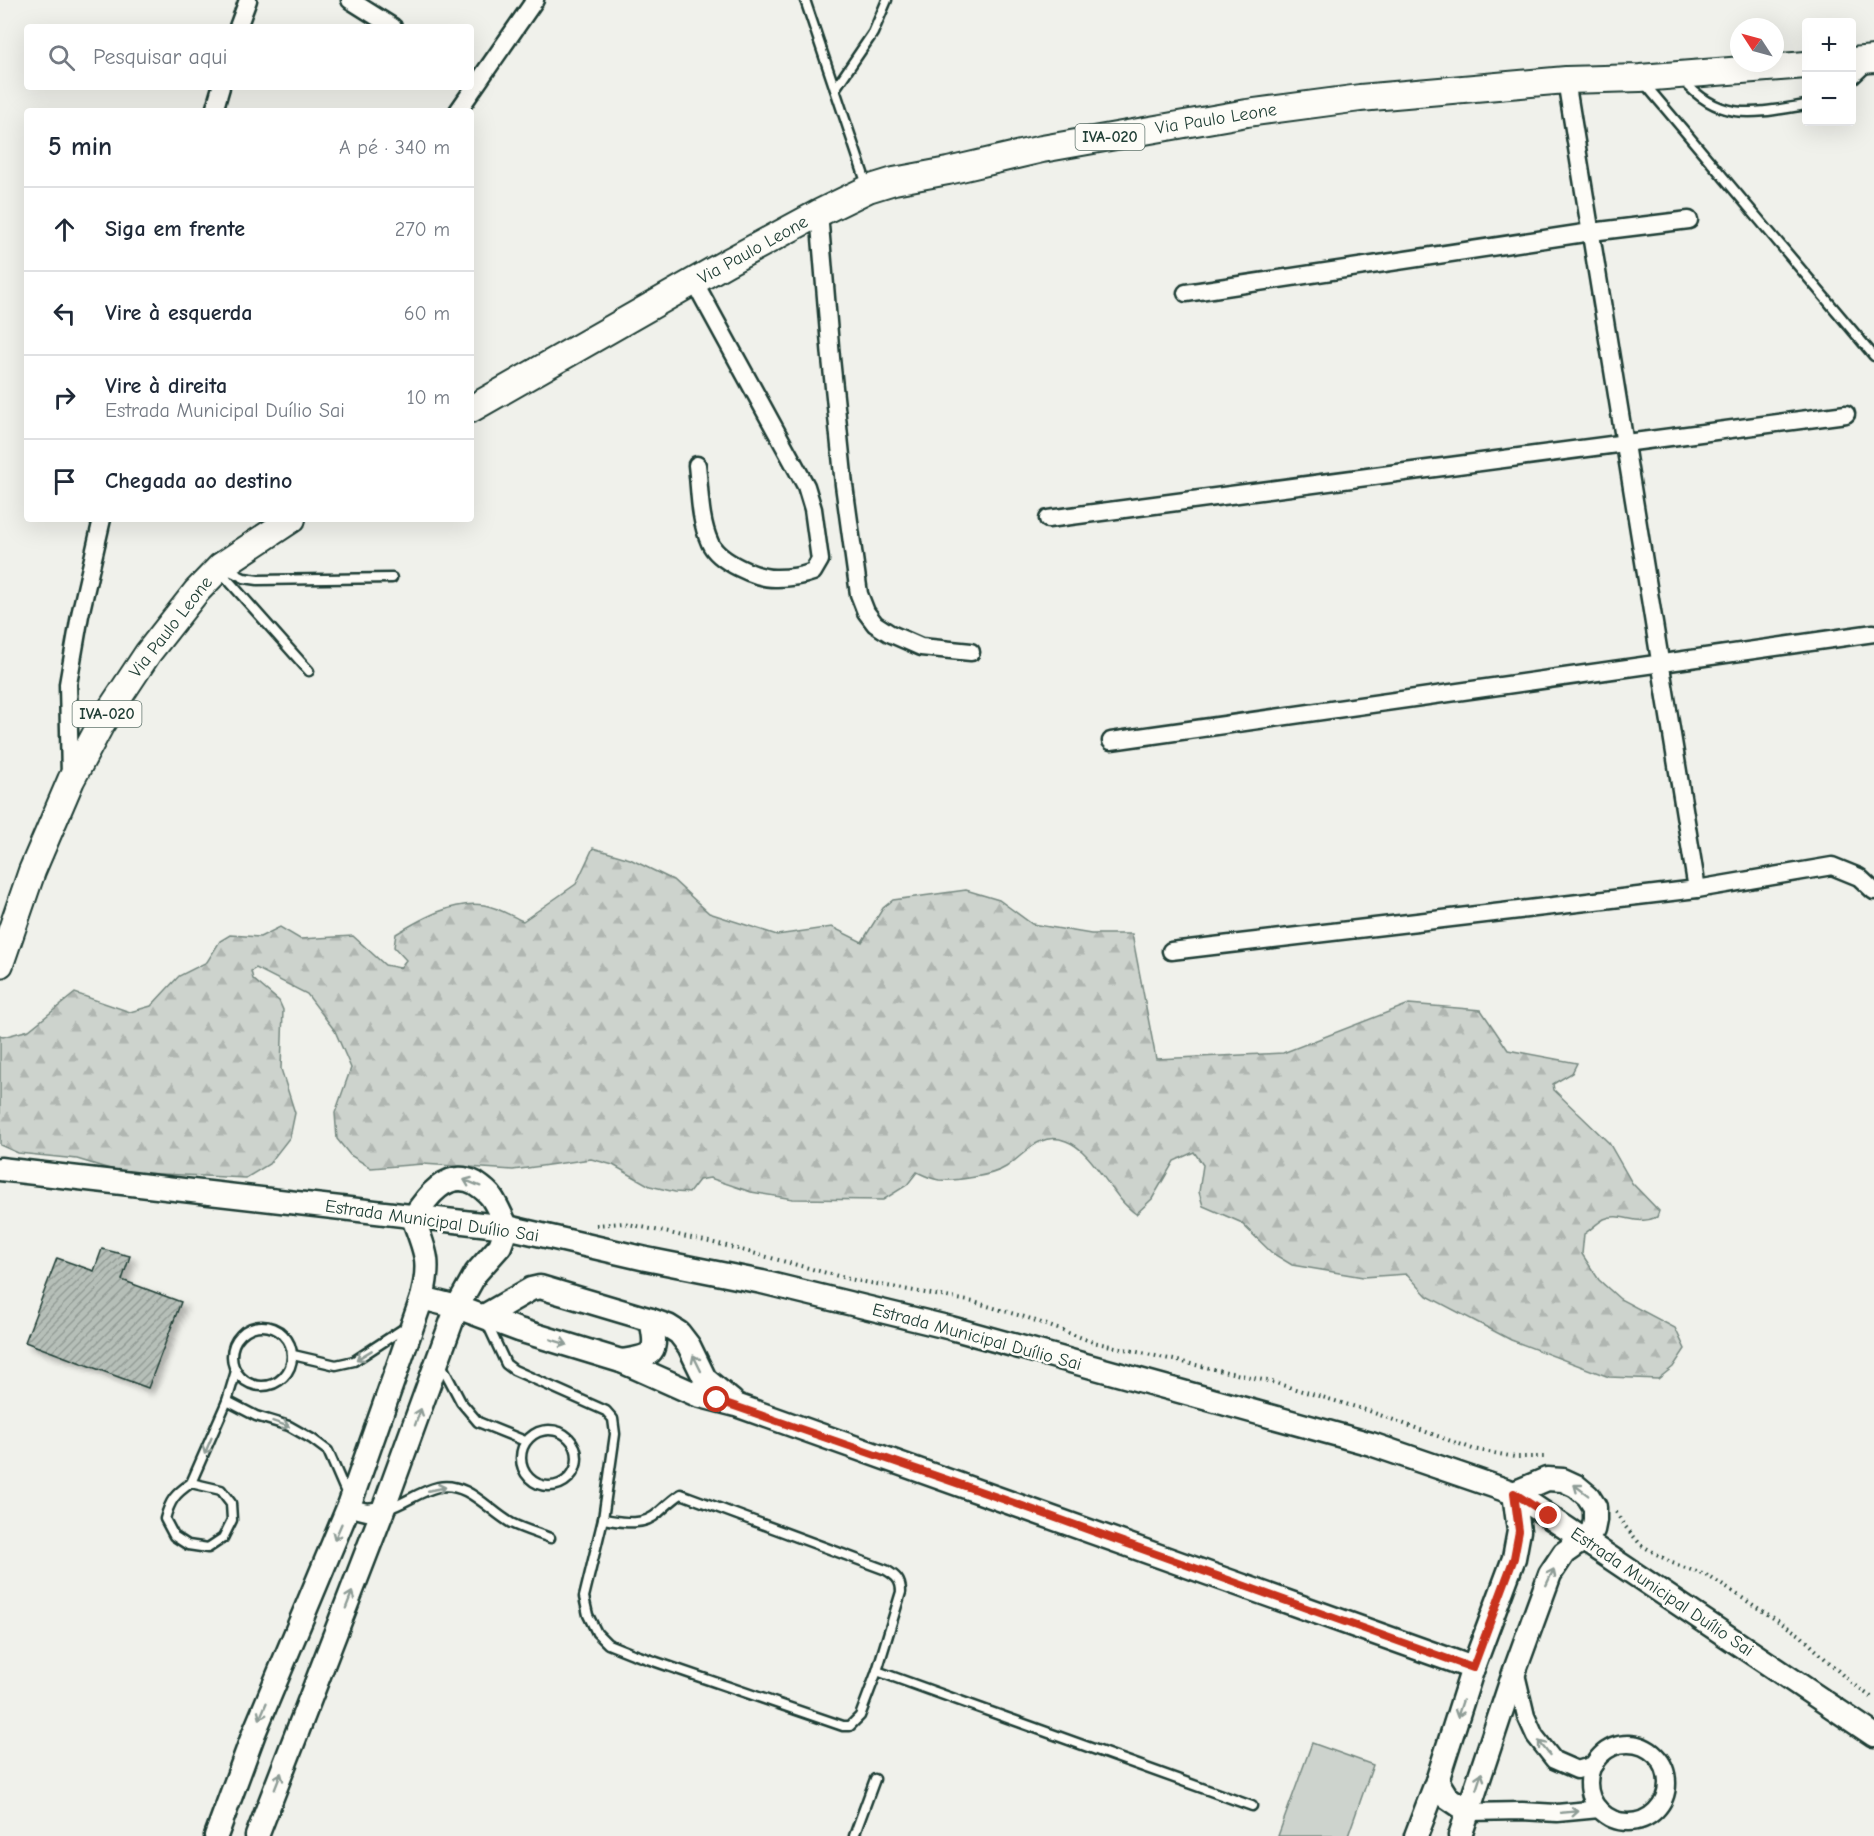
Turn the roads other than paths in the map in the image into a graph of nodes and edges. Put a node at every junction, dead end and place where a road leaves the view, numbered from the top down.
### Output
1 (248, 0) edge
2 (350, 0) edge
3 (535, 0) edge
4 (805, 0) edge
5 (886, 0) edge
6 (239, 24) edge
7 (388, 24) edge
8 (1874, 60) edge
9 (1856, 61) edge
10 (1802, 65) edge
11 (1679, 75) junction
12 (1856, 76) edge
13 (476, 78) edge
14 (1640, 78) junction
15 (1566, 80) junction
16 (835, 89) junction
17 (220, 90) edge
18 (469, 90) edge
19 (1802, 106) edge
20 (215, 108) edge
21 (460, 108) edge
22 (868, 189) junction
23 (819, 213) junction
24 (1689, 220) dead end
25 (1591, 232) junction
26 (695, 283) junction
27 (1186, 293) dead end
28 (1874, 356) edge
29 (474, 407) edge
30 (1846, 414) dead end
31 (1625, 444) junction
32 (697, 465) dead end
33 (1048, 519) dead end
34 (101, 522) edge
35 (288, 522) edge
36 (219, 568) junction
37 (392, 578) dead end
38 (1874, 633) edge
39 (971, 652) dead end
40 (1660, 663) junction
41 (309, 671) dead end
42 (1111, 741) dead end
43 (71, 780) junction
44 (1697, 890) junction
45 (1874, 891) edge
46 (1171, 951) dead end
47 (0, 964) edge
48 (0, 1169) edge
49 (413, 1218) junction
50 (507, 1227) junction
51 (422, 1298) junction
52 (515, 1298) junction
53 (457, 1307) junction
54 (484, 1316) junction
55 (651, 1320) junction
56 (413, 1322) junction
57 (532, 1333) junction
58 (292, 1355) junction
59 (439, 1359) junction
60 (621, 1361) junction
61 (236, 1371) junction
62 (227, 1401) junction
63 (736, 1405) junction
64 (525, 1442) junction
65 (191, 1483) junction
66 (1514, 1493) junction
67 (350, 1503) junction
68 (383, 1510) junction
69 (603, 1519) junction
70 (550, 1538) dead end
71 (1584, 1539) junction
72 (1502, 1592) junction
73 (1539, 1604) junction
74 (1473, 1668) junction
75 (1515, 1670) junction
76 (877, 1671) junction
77 (1874, 1735) edge
78 (1594, 1765) junction
79 (875, 1779) dead end
80 (1437, 1781) junction
81 (1252, 1806) dead end
82 (1599, 1809) junction
83 (1469, 1812) junction
84 (216, 1836) edge
85 (257, 1836) edge
86 (854, 1836) edge
87 (1416, 1836) edge
88 (1460, 1836) edge

1 - 6 street
2 - 7 street
3 - 13 street
4 - 16 lane
5 - 16 lane
8 - 9 main road
8 - 12 lane
10 - 11 main road, Via Paulo Leone / IVA-020
11 - 14 main road, Via Paulo Leone / IVA-020
11 - 19 lane
14 - 15 main road, Via Paulo Leone / IVA-020
14 - 28 lane
15 - 22 main road, Via Paulo Leone / IVA-020
15 - 25 street
16 - 22 lane
17 - 20 street
18 - 21 street
22 - 23 main road, Via Paulo Leone / IVA-020
23 - 26 main road, Via Paulo Leone / IVA-020
23 - 39 street
24 - 25 street
25 - 27 street
25 - 31 street
26 - 29 main road, Via Paulo Leone / IVA-020
26 - 32 street
30 - 31 street
31 - 33 street
31 - 40 street
34 - 43 street
35 - 36 main road, Via Paulo Leone / IVA-020
36 - 37 lane
36 - 41 lane
36 - 43 main road, Via Paulo Leone / IVA-020
38 - 40 street
40 - 42 street
40 - 44 street
43 - 47 main road, Via Paulo Leone / IVA-020
44 - 45 street
44 - 46 street
48 - 49 street, Estrada Municipal Duílio Sai
49 - 50 street, Estrada Municipal Duílio Sai
50 -> 49 street
49 - 51 street
50 - 53 street
50 - 66 street, Estrada Municipal Duílio Sai
51 - 53 street
51 - 56 street
52 - 54 street
52 - 55 street
52 - 57 street
53 - 54 street
53 - 59 street
54 - 57 street
54 - 69 lane
55 - 60 street
63 -> 55 street
56 -> 58 lane
56 - 67 street
57 -> 60 street
58 - 61 lane
58 - 61 lane
59 - 64 lane
68 -> 59 street
60 - 63 street
61 - 62 lane
62 -> 65 lane
62 -> 67 lane
63 - 74 street
64 - 64 lane
65 - 65 lane
66 - 71 street, Estrada Municipal Duílio Sai
71 -> 66 street
66 - 72 street
67 - 68 street
67 -> 84 street
68 -> 70 lane
85 -> 68 street
69 - 76 lane
69 - 76 lane
73 -> 71 street
71 - 77 street, Estrada Municipal Duílio Sai
72 - 73 street
72 - 74 street
73 - 75 street
74 -> 80 street
78 -> 75 street
83 -> 75 street
76 - 81 lane
78 - 82 street
78 - 82 street
79 - 86 lane
80 - 83 street
80 - 87 street
83 -> 82 street
83 - 88 street

